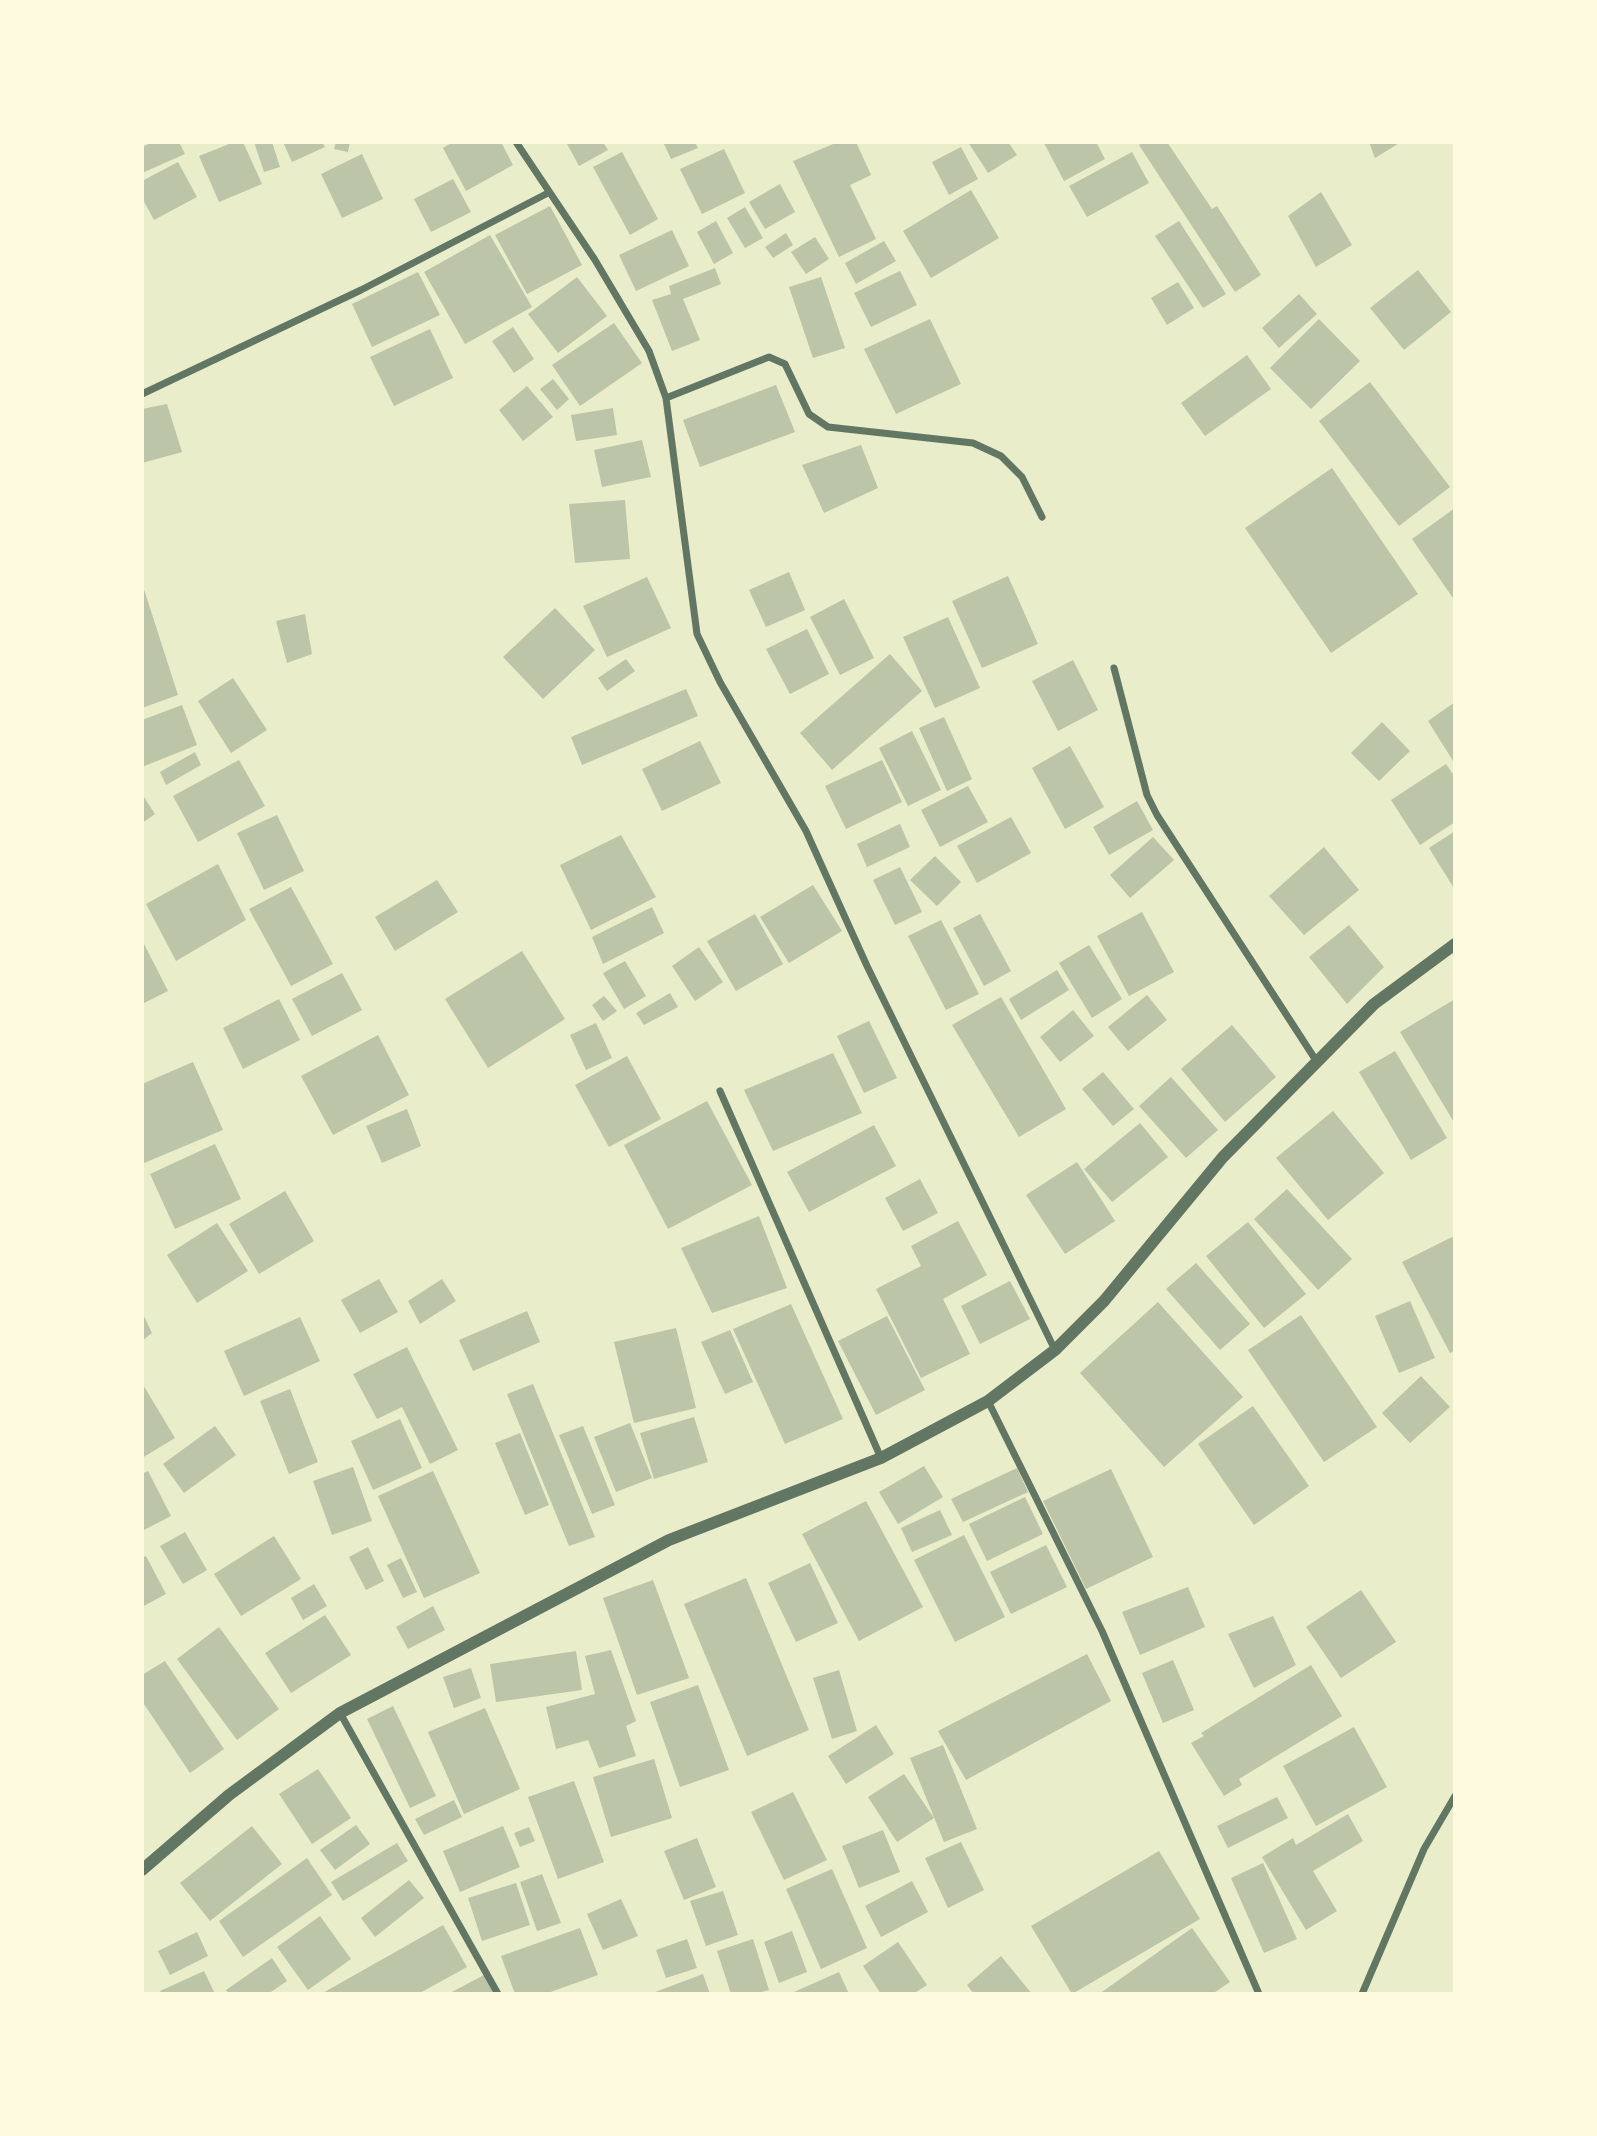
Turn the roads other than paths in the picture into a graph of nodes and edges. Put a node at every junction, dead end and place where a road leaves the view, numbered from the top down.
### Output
1 (516, 142) edge
2 (548, 193) junction
3 (142, 394) edge
4 (666, 398) junction
5 (1042, 517) dead end
6 (1114, 668) dead end
7 (1455, 944) edge
8 (1317, 1062) junction
9 (720, 1091) dead end
10 (1055, 1350) junction
11 (988, 1401) junction
12 (881, 1458) junction
13 (340, 1713) junction
14 (1455, 1796) edge
15 (142, 1870) edge
16 (498, 1994) edge
17 (1259, 1994) edge
18 (1362, 1994) edge

1 - 2 street
2 - 3 street
2 - 4 street
4 - 5 street
4 - 10 street
6 - 8 street
7 - 8 street
8 - 10 street
9 - 12 street
10 - 11 street
11 - 12 street
11 - 17 street
12 - 13 street
13 - 15 street
13 - 16 street
14 - 18 street

